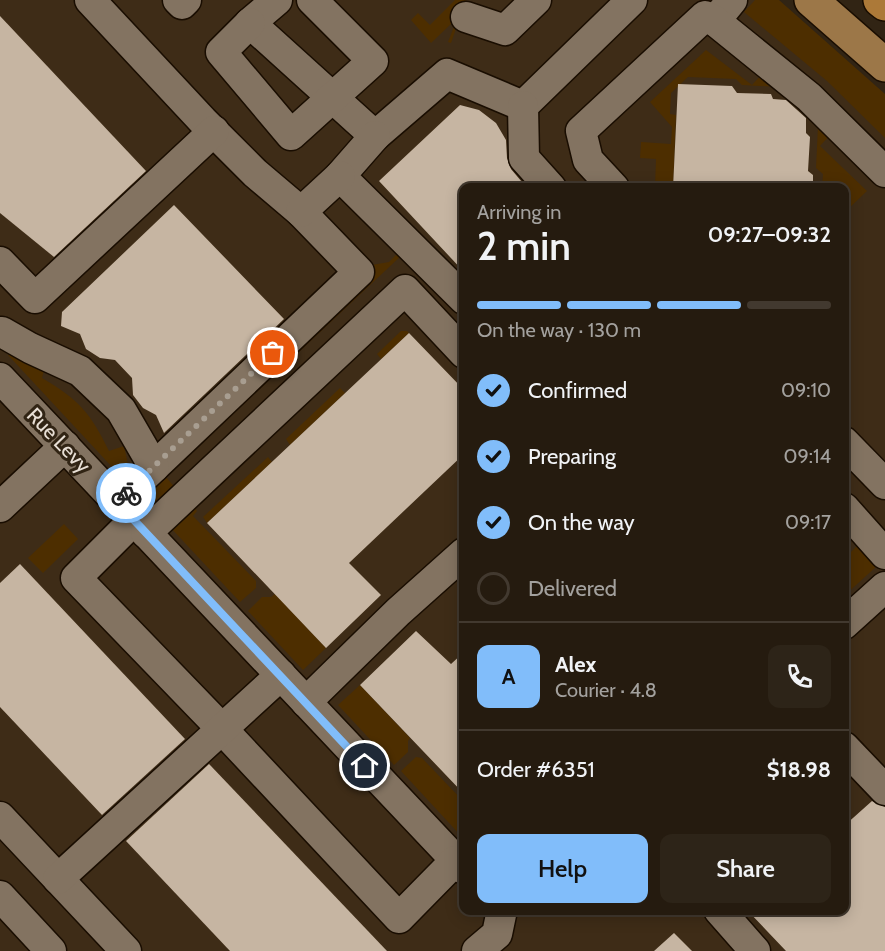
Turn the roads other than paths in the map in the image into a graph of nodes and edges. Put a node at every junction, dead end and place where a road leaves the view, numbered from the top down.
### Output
1 (90, 0) edge
2 (178, 0) edge
3 (186, 0) edge
4 (278, 0) edge
5 (312, 0) edge
6 (536, 0) edge
7 (632, 0) edge
8 (811, 0) edge
9 (880, 0) edge
10 (885, 4) edge
11 (723, 10) edge
12 (466, 17) dead end
13 (250, 23) junction
14 (885, 65) edge
15 (333, 97) junction
16 (523, 106) junction
17 (214, 131) junction
18 (375, 136) junction
19 (885, 172) edge
20 (340, 176) junction
21 (546, 183) edge
22 (609, 183) edge
23 (301, 212) junction
24 (0, 262) edge
25 (459, 294) edge
26 (35, 298) junction
27 (1, 333) edge
28 (459, 348) edge
29 (3, 386) edge
30 (65, 446) junction
31 (849, 447) edge
32 (154, 467) junction
33 (885, 484) edge
34 (0, 507) edge
35 (133, 518) junction
36 (849, 519) edge
37 (885, 554) edge
38 (459, 557) edge
39 (885, 587) edge
40 (849, 619) edge
41 (281, 675) junction
42 (306, 702) junction
43 (222, 729) junction
44 (849, 752) edge
45 (885, 790) edge
46 (0, 817) edge
47 (459, 865) edge
48 (459, 869) edge
49 (58, 879) junction
50 (0, 896) edge
51 (501, 915) edge
52 (723, 915) edge
53 (51, 951) edge
54 (126, 951) edge
55 (477, 951) edge
56 (755, 951) edge

1 - 17 street
2 - 3 street
4 - 13 street
5 - 15 street
6 - 12 street
7 - 16 street
8 - 14 main road
9 - 10 highway
11 - 19 street
11 - 22 street
13 - 15 street
13 - 15 street
15 - 18 street
16 - 18 street
16 - 21 street
17 - 23 street
17 - 26 street
18 - 20 street
20 - 23 street
20 - 25 street
23 - 32 street
24 - 26 street
26 - 27 street
27 - 32 street
28 - 35 street
29 - 30 street, Rue Levy
30 - 34 street
30 - 35 street, Rue Levy
31 - 33 street
32 - 35 street
35 - 41 street, Rue Levy
35 - 43 street
36 - 37 street
38 - 42 street
39 - 40 street
41 - 42 street, Rue Levy
41 - 43 street
42 - 47 street, Rue Levy
43 - 48 street
43 - 49 street
44 - 45 street
46 - 49 street
49 - 54 street
50 - 53 street
51 - 55 street
52 - 56 street

